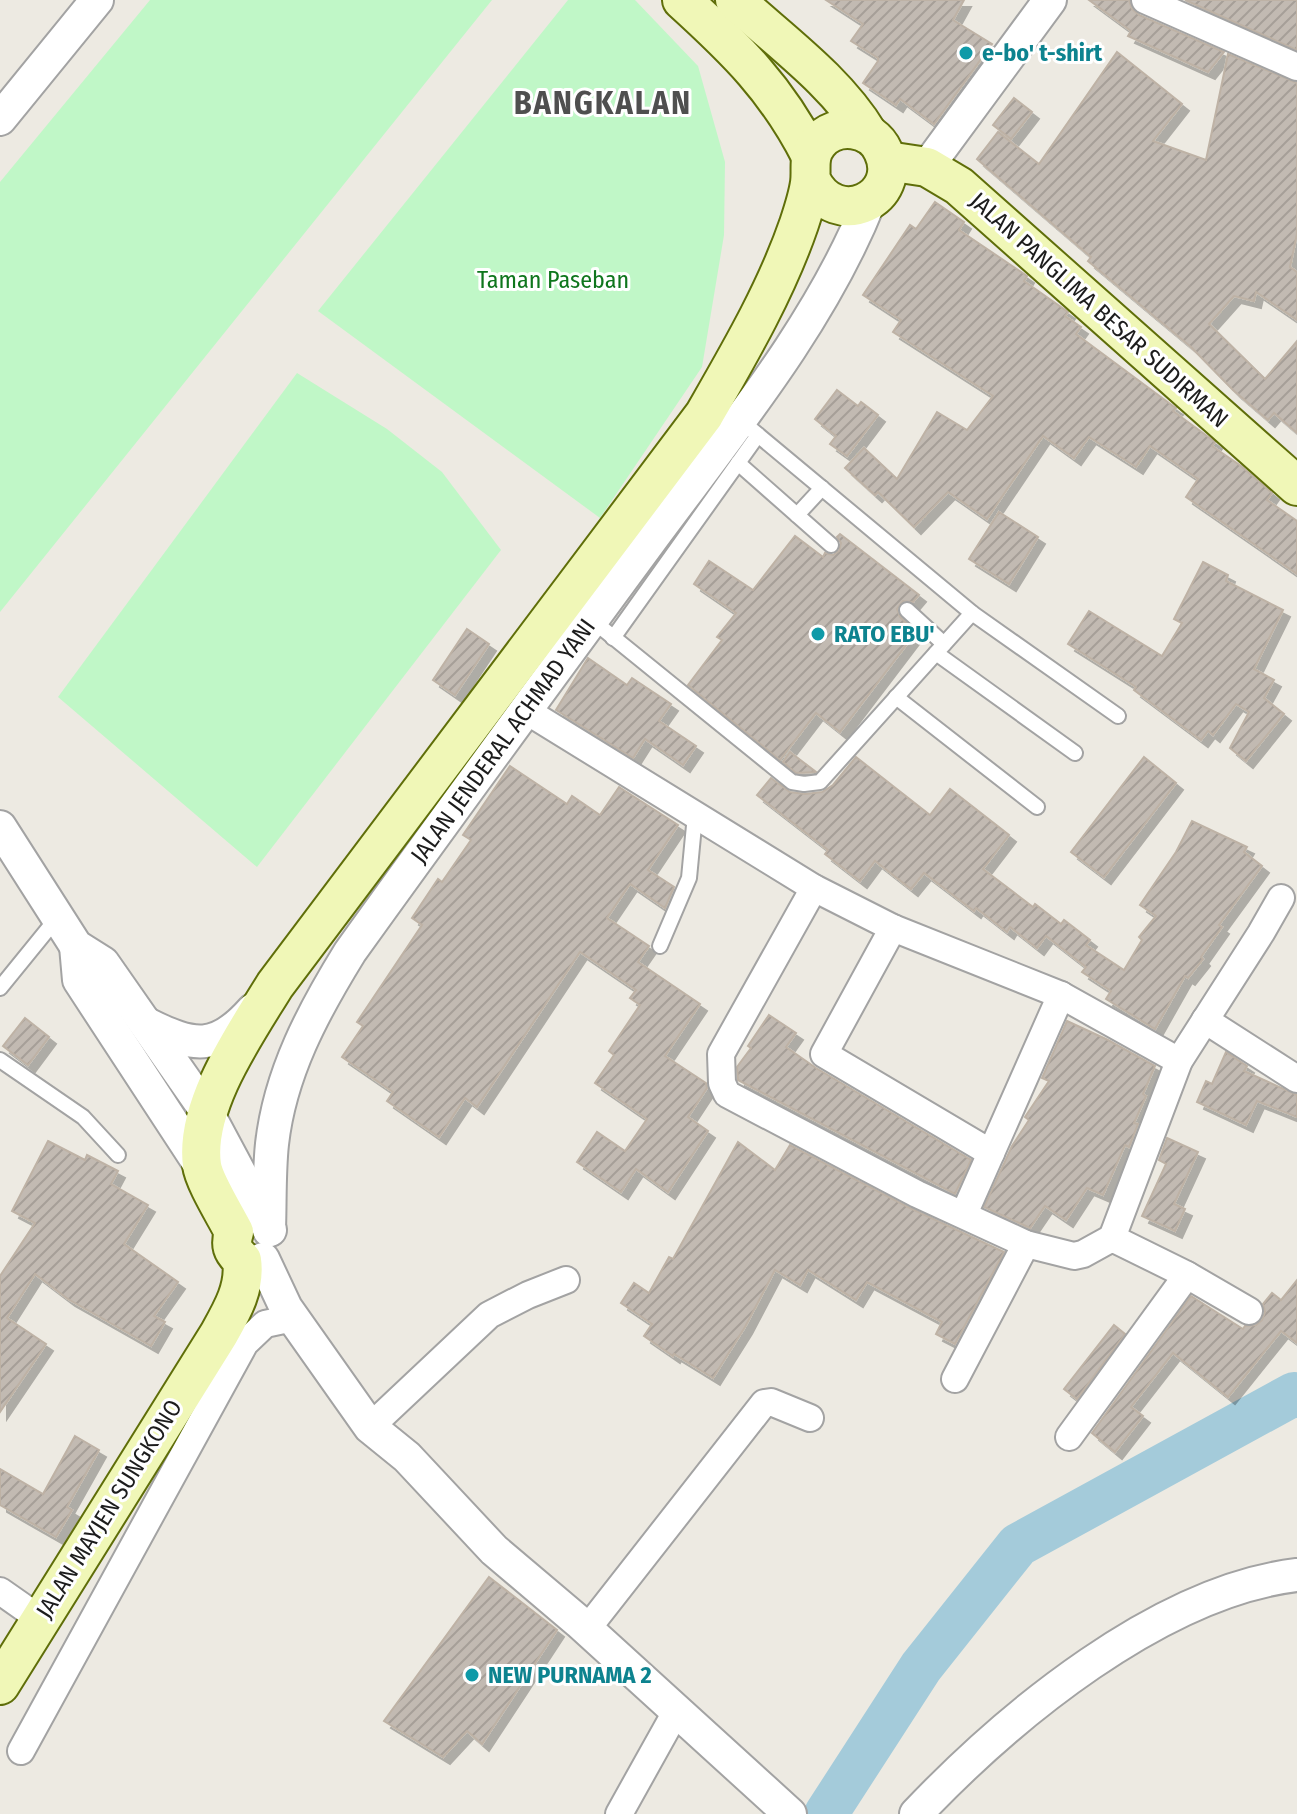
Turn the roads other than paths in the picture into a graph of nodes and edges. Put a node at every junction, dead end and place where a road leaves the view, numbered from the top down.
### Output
1 (97, 0) edge
2 (682, 0) edge
3 (735, 0) edge
4 (1050, 0) edge
5 (1145, 0) edge
6 (1297, 67) edge
7 (0, 119) edge
8 (878, 148) junction
9 (927, 167) junction
10 (811, 168) junction
11 (869, 202) junction
12 (749, 427) junction
13 (738, 463) junction
14 (1297, 486) edge
15 (822, 488) junction
16 (797, 515) junction
17 (831, 545) dead end
18 (907, 610) dead end
19 (972, 613) junction
20 (603, 629) junction
21 (940, 648) junction
22 (896, 697) junction
23 (525, 710) junction
24 (1118, 716) dead end
25 (1075, 753) dead end
26 (1037, 807) dead end
27 (695, 815) junction
28 (0, 827) edge
29 (814, 888) junction
30 (1281, 898) dead end
31 (58, 918) junction
32 (893, 928) junction
33 (76, 946) junction
34 (660, 946) dead end
35 (275, 985) junction
36 (0, 988) edge
37 (1061, 995) junction
38 (1205, 1020) junction
39 (147, 1024) junction
40 (0, 1060) edge
41 (1179, 1061) junction
42 (1297, 1079) edge
43 (207, 1112) junction
44 (991, 1153) junction
45 (118, 1155) dead end
46 (202, 1168) junction
47 (964, 1214) junction
48 (1112, 1238) junction
49 (1026, 1244) junction
50 (252, 1245) junction
51 (1187, 1275) junction
52 (566, 1280) dead end
53 (1249, 1311) dead end
54 (293, 1318) junction
55 (955, 1379) dead end
56 (810, 1418) dead end
57 (370, 1427) junction
58 (1069, 1437) dead end
59 (1297, 1575) edge
60 (0, 1591) edge
61 (40, 1619) junction
62 (587, 1629) junction
63 (0, 1685) edge
64 (677, 1710) junction
65 (21, 1751) dead end
66 (925, 1810) edge
67 (619, 1814) edge
68 (790, 1814) edge

1 - 7 street
2 - 10 main road
3 - 8 main road
4 - 9 street
5 - 6 street
8 - 9 main road, JALAN PANGLIMA BESAR SUDIRMAN
8 - 10 main road
8 - 11 main road
9 - 14 main road, JALAN PANGLIMA BESAR SUDIRMAN
10 - 11 main road
10 - 35 main road, JALAN JENDERAL ACHMAD YANI
11 - 12 street, JALAN JENDERAL ACHMAD YANI
12 - 13 lane
12 - 15 lane
12 - 20 street, JALAN JENDERAL ACHMAD YANI
13 - 16 lane
13 - 20 lane
15 - 16 lane
15 - 19 lane
16 - 17 lane
18 - 21 lane
19 - 21 lane
19 - 24 lane
20 - 22 lane
20 - 23 street, JALAN JENDERAL ACHMAD YANI
21 - 22 lane
21 - 25 lane
22 - 26 lane
23 - 27 street
23 - 50 street, JALAN JENDERAL ACHMAD YANI
27 - 29 street
27 - 34 lane
28 - 31 street
29 - 32 street
29 - 47 street
30 - 38 street
31 - 33 street
31 - 36 lane
32 - 37 street
32 - 44 street
33 - 39 street
33 - 46 street
35 - 39 street
35 - 43 main road, JALAN JENDERAL ACHMAD YANI
37 - 41 street
37 - 44 street
38 - 41 street
38 - 42 street
39 - 43 street
40 - 45 lane
41 - 48 street
43 - 46 main road, JALAN JENDERAL ACHMAD YANI
43 - 50 street
44 - 47 street
46 - 50 main road
47 - 49 street
48 - 49 street
48 - 51 street
49 - 55 street
50 - 54 street
50 - 61 main road, JALAN MAYJEN SUNGKONO
51 - 53 street
51 - 58 street
52 - 57 street
54 - 57 street
54 - 65 street
56 - 62 street
57 - 62 street
59 - 66 street
60 - 61 street
61 - 63 main road, JALAN MAYJEN SUNGKONO
62 - 64 street
64 - 67 street
64 - 68 street

